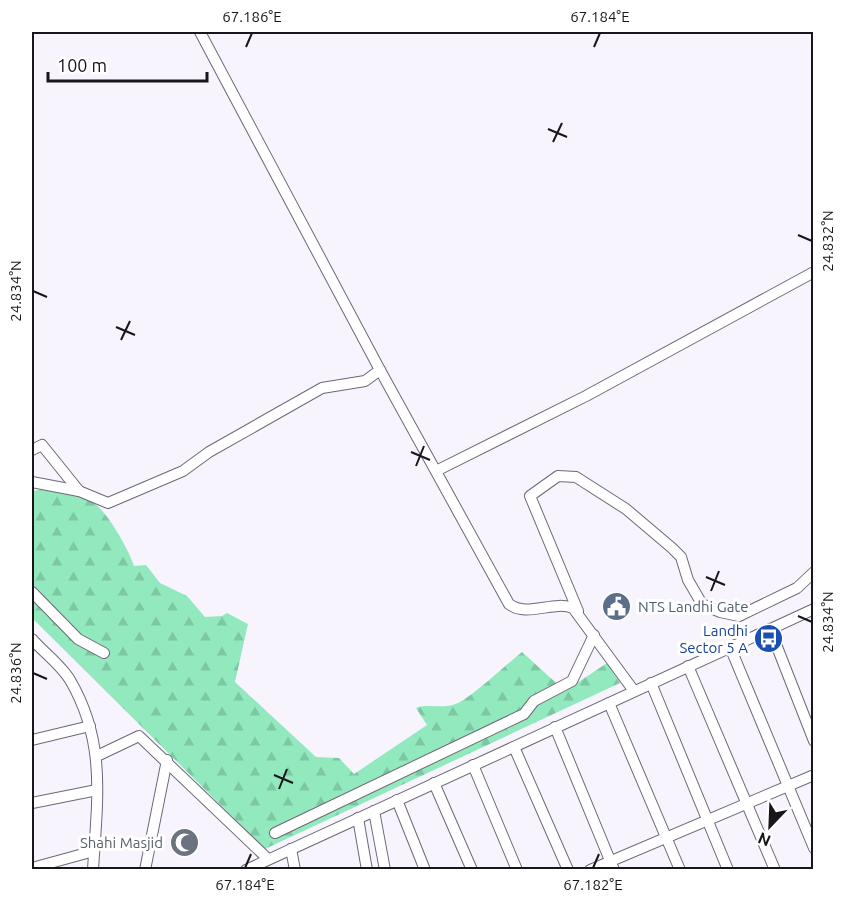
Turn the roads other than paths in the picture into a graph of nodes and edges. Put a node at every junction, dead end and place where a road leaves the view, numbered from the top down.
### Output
1 (200, 32) edge
2 (813, 272) edge
3 (380, 370) junction
4 (32, 450) edge
5 (436, 471) junction
6 (32, 482) edge
7 (79, 491) junction
8 (813, 572) edge
9 (32, 591) edge
10 (813, 609) edge
11 (578, 612) junction
12 (770, 629) junction
13 (594, 635) junction
14 (32, 639) edge
15 (730, 647) junction
16 (104, 653) dead end
17 (688, 666) junction
18 (651, 683) junction
19 (634, 691) junction
20 (609, 703) junction
21 (90, 726) junction
22 (555, 727) junction
23 (32, 740) edge
24 (813, 741) edge
25 (514, 747) junction
26 (98, 756) junction
27 (167, 760) junction
28 (473, 765) junction
29 (813, 775) edge
30 (434, 783) junction
31 (787, 786) junction
32 (97, 790) junction
33 (397, 800) junction
34 (32, 803) edge
35 (747, 804) junction
36 (374, 811) junction
37 (358, 818) junction
38 (708, 819) junction
39 (275, 833) dead end
40 (666, 837) junction
41 (813, 848) edge
42 (291, 849) junction
43 (94, 851) junction
44 (268, 859) junction
45 (612, 865) edge
46 (32, 868) edge
47 (93, 870) edge
48 (145, 870) edge
49 (246, 870) edge
50 (295, 870) edge
51 (367, 870) edge
52 (385, 870) edge
53 (425, 870) edge
54 (472, 870) edge
55 (517, 870) edge
56 (568, 870) edge
57 (590, 870) edge
58 (680, 870) edge
59 (728, 870) edge
60 (775, 870) edge

1 - 3 street
2 - 5 street
3 - 5 street
3 - 7 street
4 - 7 street
5 - 11 street
6 - 7 street
8 - 11 street
9 - 16 street
10 - 12 street
11 - 13 street
12 - 15 street
12 - 24 street
13 - 19 street
13 - 39 street
14 - 21 street
15 - 17 street
15 - 31 street
17 - 18 street
17 - 35 street
18 - 19 street
18 - 38 street
19 - 20 street
20 - 22 street
20 - 40 street
21 - 23 street
21 - 26 street
22 - 25 street
22 - 45 street
25 - 28 street
25 - 56 street
26 - 27 street
26 - 32 street
27 - 44 street
27 - 48 street
28 - 30 street
28 - 55 street
29 - 31 street
30 - 33 street
30 - 54 street
31 - 35 street
31 - 41 street
32 - 34 street
32 - 43 street
33 - 36 street
33 - 53 street
35 - 38 street
35 - 60 street
36 - 37 street
36 - 52 street
37 - 42 street
37 - 51 street
38 - 40 street
38 - 59 street
40 - 45 street
40 - 58 street
42 - 44 street
42 - 50 street
43 - 46 street
43 - 47 street
44 - 49 street
45 - 57 street

